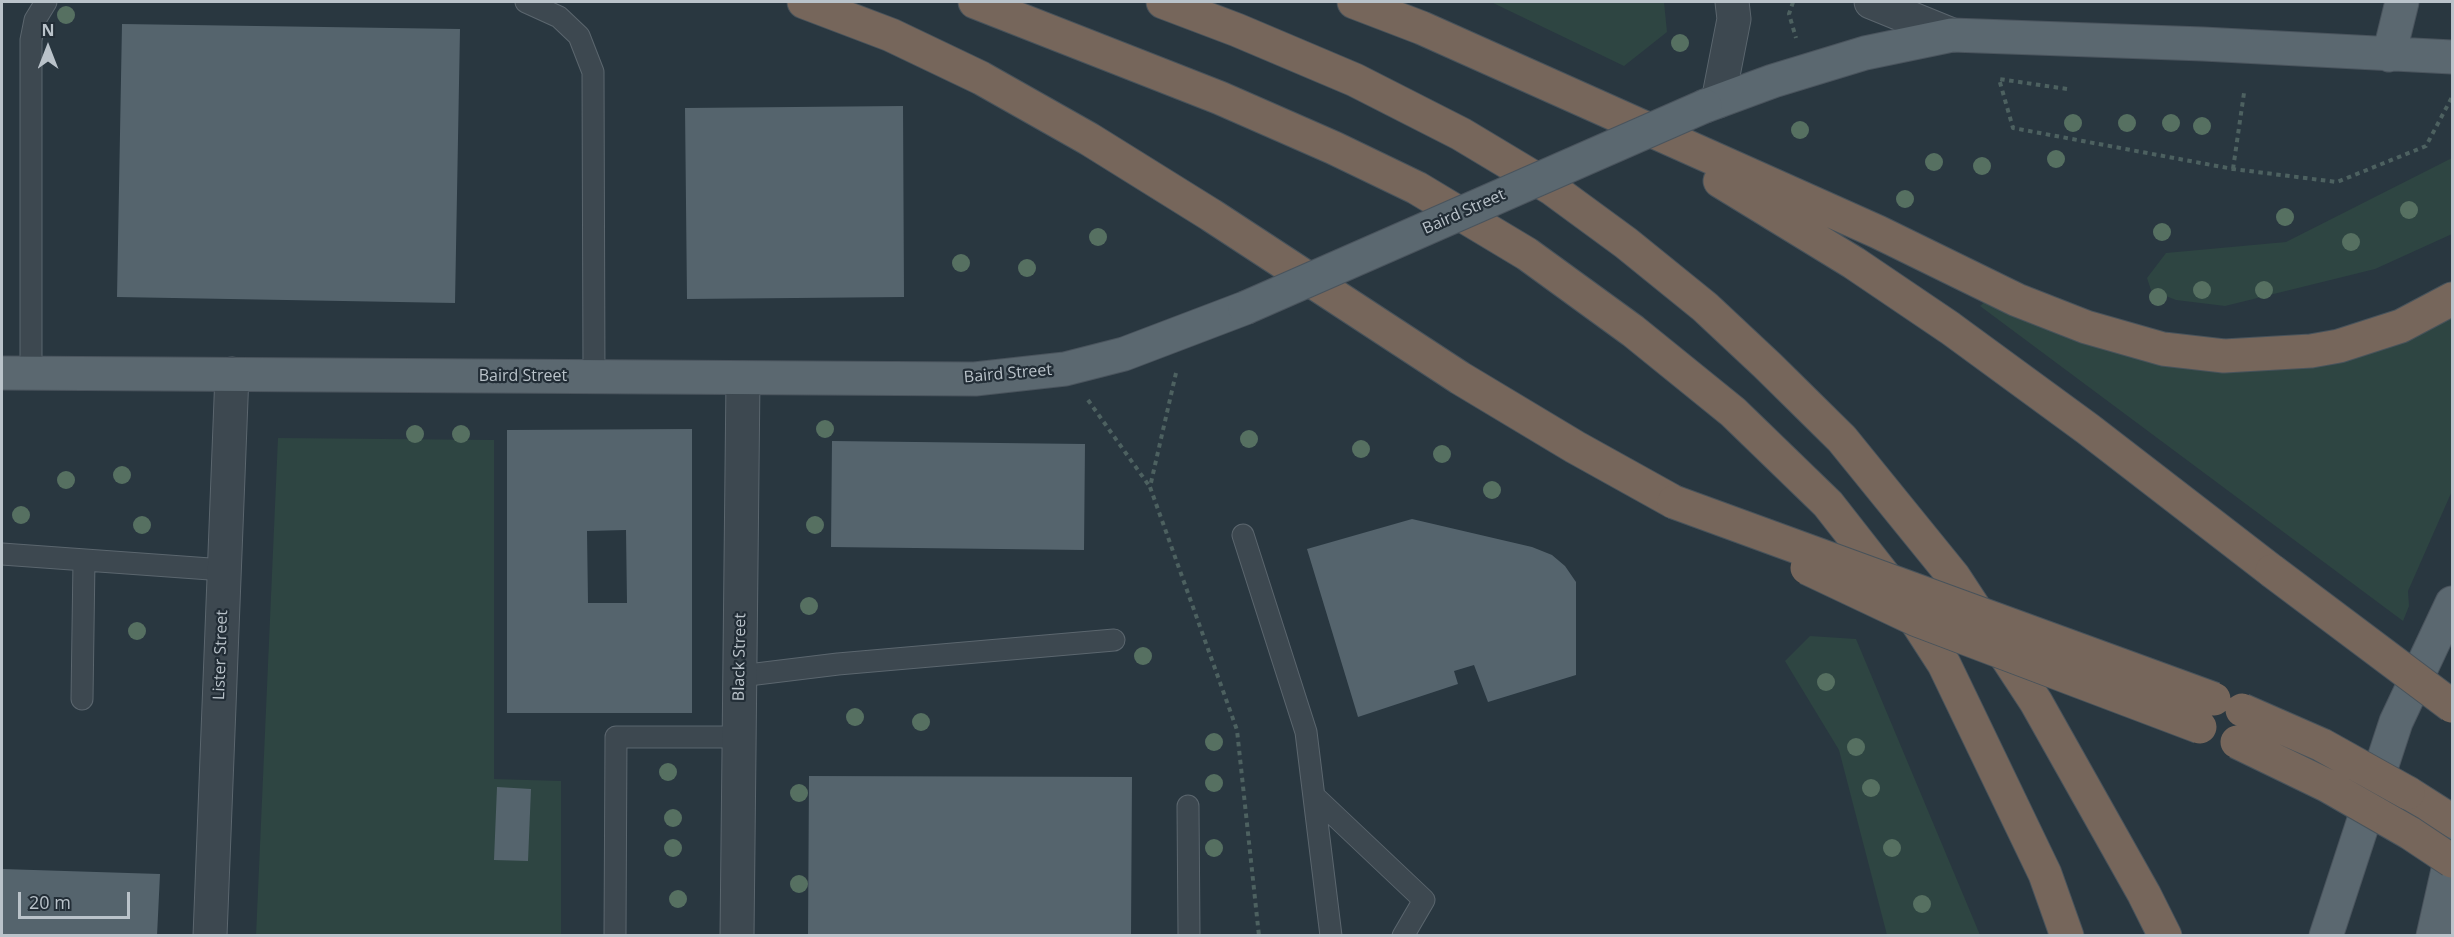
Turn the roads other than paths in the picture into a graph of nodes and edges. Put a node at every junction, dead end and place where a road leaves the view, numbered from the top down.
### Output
1 (46, 2) edge
2 (526, 2) edge
3 (804, 2) edge
4 (975, 2) edge
5 (1163, 2) edge
6 (1354, 2) edge
7 (1732, 2) edge
8 (1871, 2) edge
9 (2402, 2) edge
10 (1952, 35) junction
11 (2389, 55) junction
12 (2452, 57) edge
13 (1532, 77) junction
14 (1711, 104) junction
15 (2441, 306) edge
16 (16, 373) edge
17 (232, 374) junction
18 (594, 377) junction
19 (743, 378) junction
20 (1674, 502) junction
21 (1243, 535) dead end
22 (2, 554) edge
23 (84, 560) junction
24 (224, 570) junction
25 (2452, 603) edge
26 (1114, 640) dead end
27 (740, 676) junction
28 (82, 699) dead end
29 (2452, 706) edge
30 (739, 737) junction
31 (1314, 796) junction
32 (1188, 806) dead end
33 (2452, 821) edge
34 (2452, 852) edge
35 (2452, 861) edge
36 (615, 935) edge
37 (210, 936) edge
38 (737, 936) edge
39 (1189, 936) edge
40 (1331, 936) edge
41 (1403, 936) edge
42 (2067, 936) edge
43 (2165, 936) edge
44 (2326, 936) edge
45 (2433, 936) edge

1 - 16 lane
2 - 18 lane
3 - 20 highway
4 - 42 highway
5 - 43 highway
6 - 13 highway
7 - 14 street
8 - 10 street
9 - 11 main road
10 - 11 main road, Baird Street
10 - 14 main road, Baird Street
11 - 12 main road, Baird Street
13 - 15 highway
13 - 29 highway, bridge
14 - 19 main road, Baird Street, bridge
16 - 17 main road, Baird Street
17 - 18 main road, Baird Street
17 - 24 street, Lister Street
18 - 19 main road, Baird Street
19 - 27 street, Black Street
20 - 33 highway, bridge
20 - 35 highway, bridge
21 - 31 lane
22 - 23 lane
23 - 24 lane
23 - 28 lane
24 - 37 street, Lister Street
25 - 44 main road
26 - 27 lane
27 - 30 street, Black Street
30 - 36 lane
30 - 38 street, Black Street
31 - 40 lane
31 - 41 lane
32 - 39 lane
34 - 45 main road

